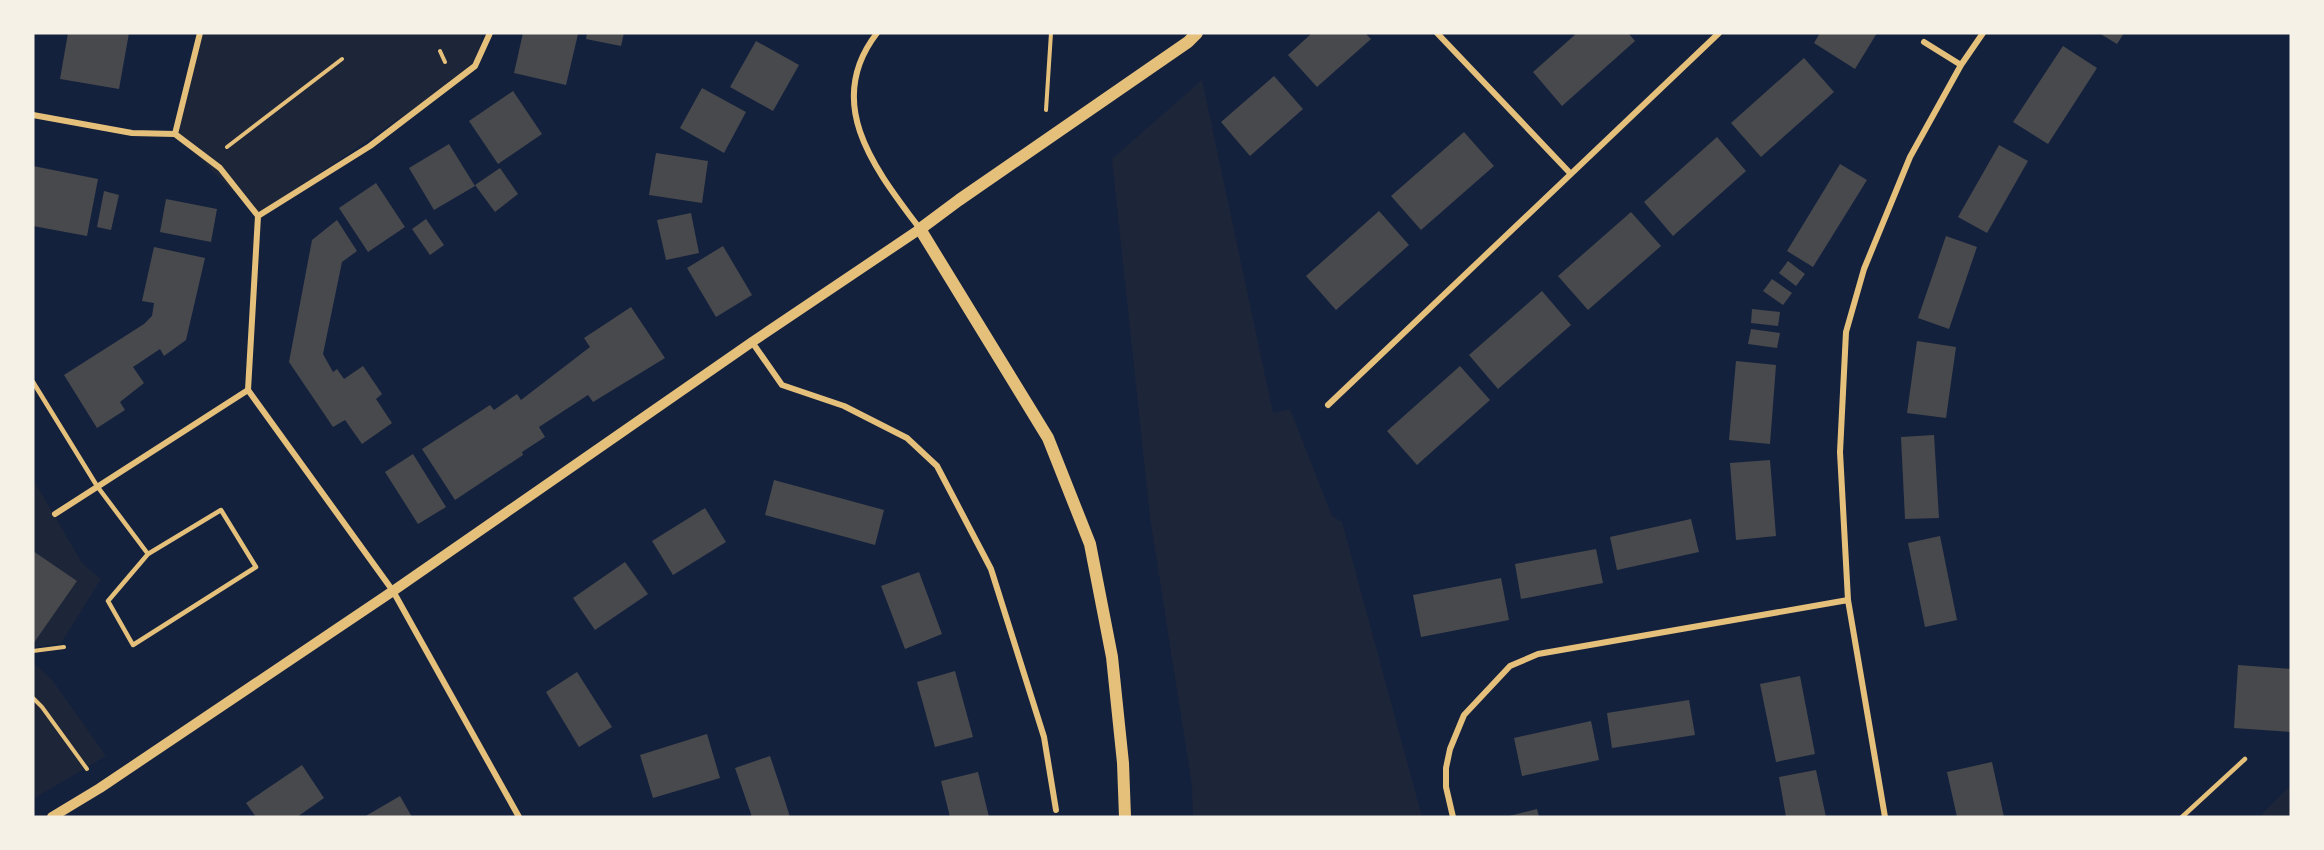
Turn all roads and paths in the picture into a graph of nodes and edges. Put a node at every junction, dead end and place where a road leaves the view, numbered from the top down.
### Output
1 (200, 33) edge
2 (490, 33) edge
3 (877, 33) edge
4 (1051, 33) edge
5 (1437, 33) edge
6 (1719, 33) edge
7 (1983, 33) edge
8 (1192, 38) edge
9 (1924, 42) dead end
10 (342, 59) dead end
11 (1961, 66) junction
12 (33, 115) edge
13 (175, 134) junction
14 (1044, 141) junction
15 (210, 160) junction
16 (1569, 172) junction
17 (258, 216) junction
18 (920, 229) junction
19 (752, 342) junction
20 (33, 382) edge
21 (248, 390) junction
22 (1328, 405) dead end
23 (97, 486) junction
24 (55, 514) dead end
25 (148, 554) junction
26 (393, 591) junction
27 (1848, 600) junction
28 (64, 647) dead end
29 (33, 651) edge
30 (33, 698) edge
31 (2245, 759) dead end
32 (100, 788) junction
33 (1056, 810) dead end
34 (52, 817) edge
35 (519, 817) edge
36 (1125, 817) edge
37 (1453, 817) edge
38 (1885, 817) edge
39 (2182, 817) edge

1 - 13 street
2 - 17 street
3 - 18 street
4 - 14 path
5 - 16 street
6 - 16 street
7 - 11 street
8 - 14 main road
9 - 11 street
10 - 15 path
11 - 27 street
12 - 13 street
13 - 15 street
14 - 18 main road
15 - 17 street
16 - 22 street
17 - 21 street
18 - 19 street
18 - 36 main road
19 - 26 street
19 - 33 street
20 - 23 lane
21 - 23 street
21 - 26 street
23 - 24 street
23 - 25 lane
25 - 25 lane
26 - 32 street
26 - 35 street
27 - 37 street
27 - 38 street
28 - 29 path
30 - 32 path
31 - 39 lane
32 - 34 street

